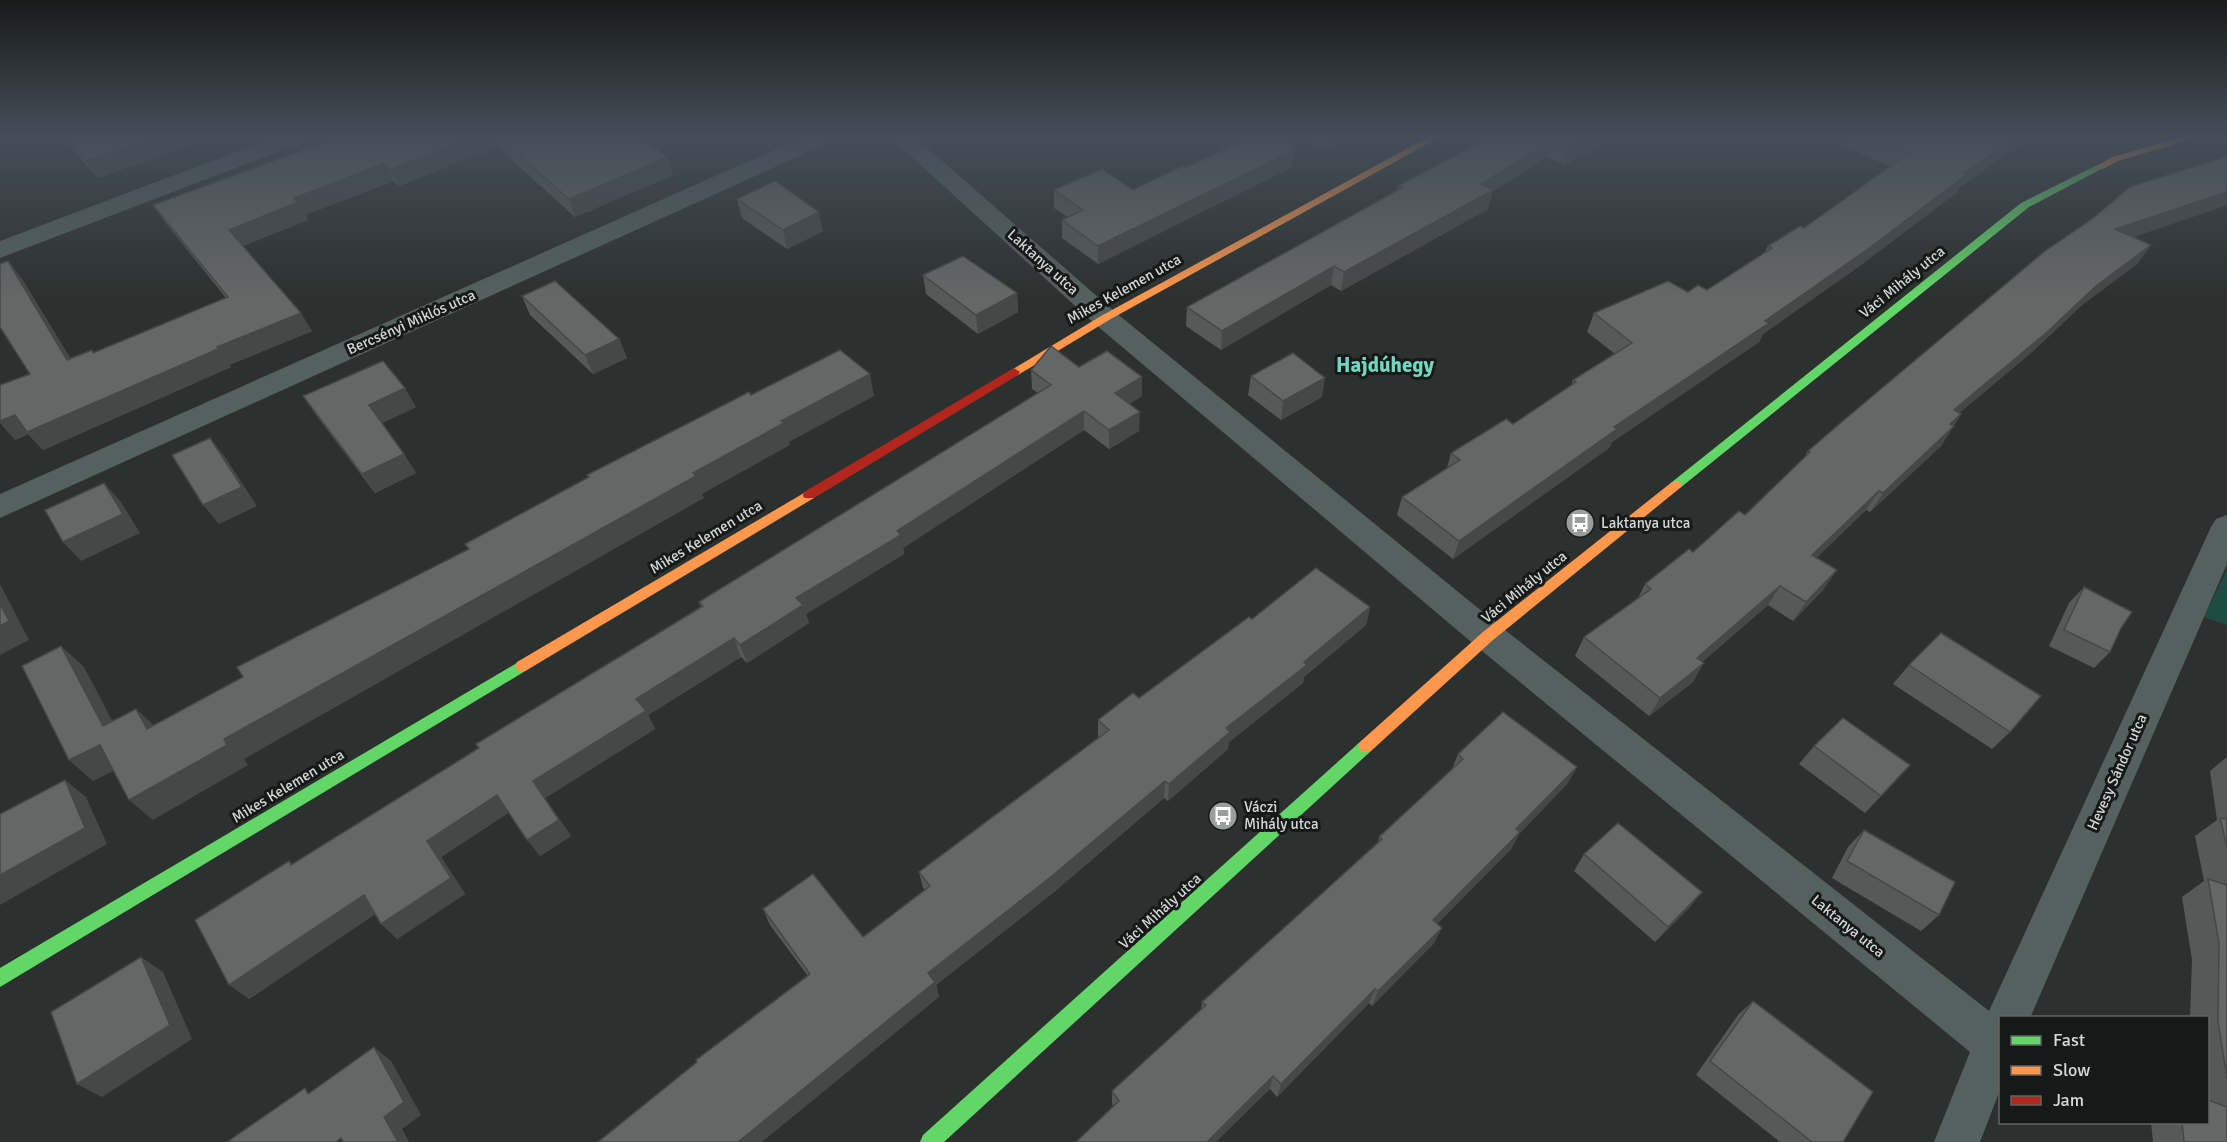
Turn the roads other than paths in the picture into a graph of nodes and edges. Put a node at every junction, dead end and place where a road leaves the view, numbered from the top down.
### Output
1 (156, 190) edge
2 (704, 190) edge
3 (961, 190) edge
4 (1338, 190) edge
5 (2054, 190) edge
6 (0, 250) edge
7 (1105, 318) junction
8 (0, 507) edge
9 (2227, 527) edge
10 (1488, 636) junction
11 (0, 978) edge
12 (2008, 1016) edge
13 (1999, 1030) edge
14 (1999, 1037) edge
15 (930, 1142) edge
16 (1957, 1142) edge

1 - 6 street
2 - 8 street, Bercsényi Miklós utca
3 - 7 street, Laktanya utca
4 - 7 street, Mikes Kelemen utca
5 - 10 street, Váci Mihály utca
7 - 10 street, Laktanya utca
7 - 11 street, Mikes Kelemen utca
9 - 12 street, Hevesy Sándor utca
10 - 13 street, Laktanya utca
10 - 15 street, Váci Mihály utca
14 - 16 street, Hevesy Sándor utca

